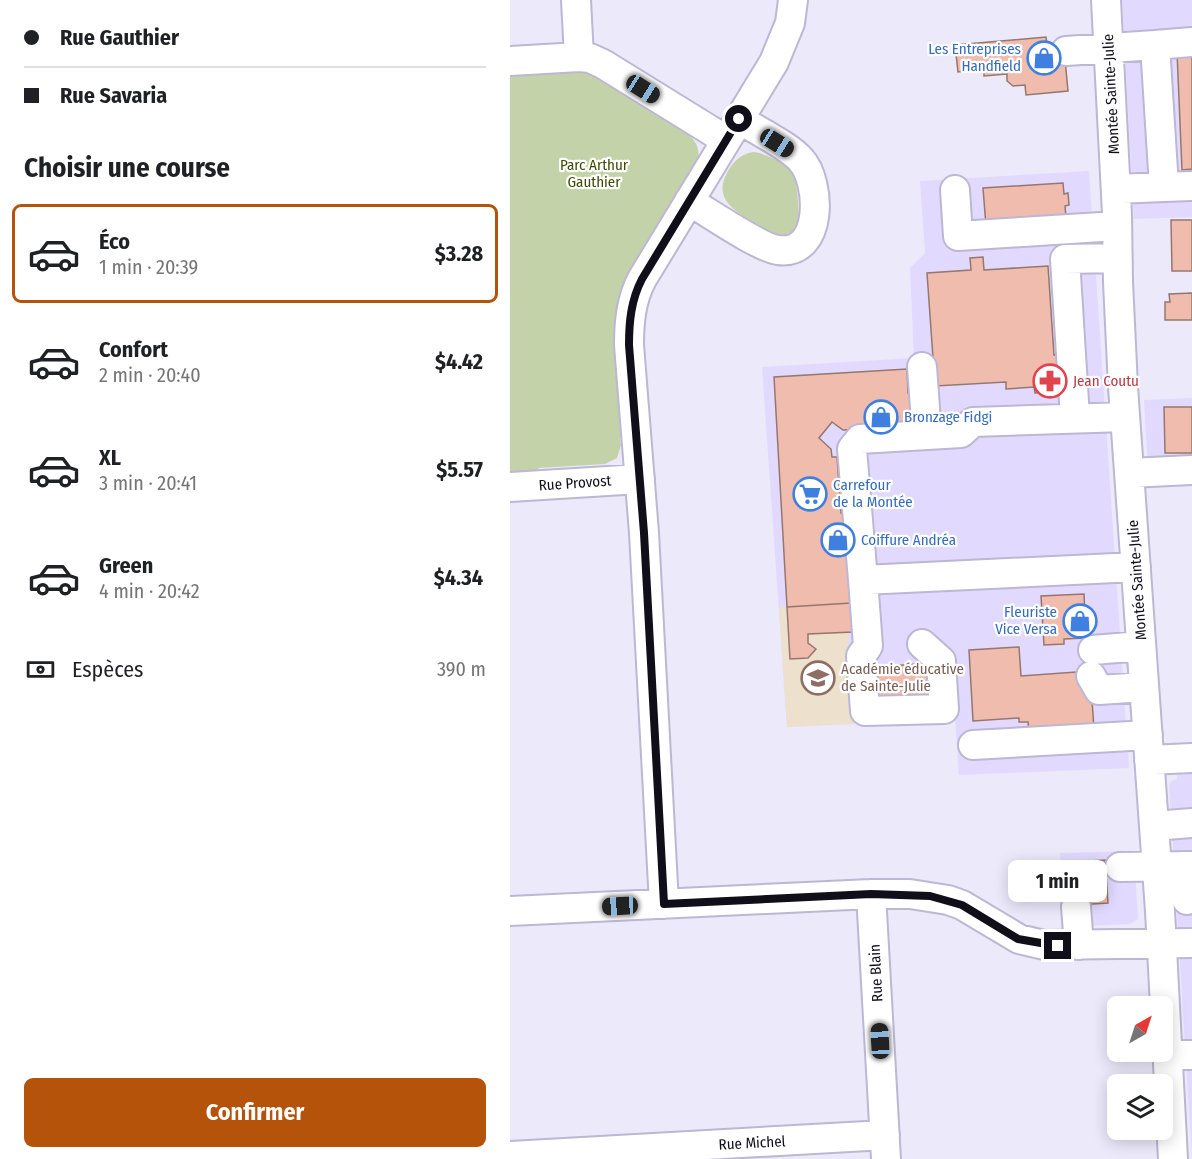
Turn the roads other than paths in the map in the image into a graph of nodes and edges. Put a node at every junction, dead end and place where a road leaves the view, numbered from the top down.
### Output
1 (576, 0) edge
2 (793, 0) edge
3 (1106, 0) edge
4 (1192, 42) edge
5 (1155, 45) junction
6 (1108, 48) junction
7 (1066, 51) dead end
8 (579, 57) junction
9 (510, 61) edge
10 (733, 130) junction
11 (1178, 186) edge
12 (1116, 189) junction
13 (955, 190) dead end
14 (689, 201) junction
15 (1118, 226) junction
16 (1117, 258) junction
17 (922, 367) dead end
18 (1125, 417) junction
19 (1075, 418) junction
20 (927, 435) junction
21 (1192, 470) edge
22 (1129, 473) junction
23 (640, 479) junction
24 (510, 488) edge
25 (1136, 567) junction
26 (863, 580) junction
27 (922, 644) dead end
28 (1141, 646) junction
29 (1144, 687) junction
30 (973, 745) dead end
31 (1148, 747) junction
32 (1192, 758) edge
33 (1192, 823) edge
34 (1154, 826) junction
35 (1178, 866) edge
36 (1120, 867) dead end
37 (871, 894) junction
38 (1187, 900) dead end
39 (664, 904) junction
40 (1076, 907) dead end
41 (510, 911) edge
42 (1162, 942) junction
43 (1192, 943) edge
44 (1078, 945) junction
45 (1179, 1018) edge
46 (1180, 1055) edge
47 (1181, 1091) edge
48 (886, 1147) edge
49 (510, 1156) edge
50 (1173, 1159) edge

1 - 8 street
2 - 10 street
3 - 6 street, Montée Sainte-Julie
4 - 5 street
5 - 6 street
5 - 11 street
6 - 7 street
6 - 12 street, Montée Sainte-Julie
8 - 9 street
8 - 10 street
10 - 14 street
10 - 14 street
11 - 12 street
12 - 15 street, Montée Sainte-Julie
13 - 15 street
14 - 23 street
15 - 16 street, Montée Sainte-Julie
16 - 18 street, Montée Sainte-Julie
16 - 19 street
17 - 20 street
18 - 19 street
18 - 22 street, Montée Sainte-Julie
19 - 20 street
20 - 26 street
21 - 22 street
22 - 25 street, Montée Sainte-Julie
23 - 24 street, Rue Provost
23 - 39 street
25 - 26 street
25 - 28 street, Montée Sainte-Julie
26 - 27 street
28 - 29 street, Montée Sainte-Julie
28 - 29 street
29 - 31 street, Montée Sainte-Julie
30 - 31 street
31 - 32 street
31 - 34 street, Montée Sainte-Julie
33 - 34 street
34 - 35 street, Montée Sainte-Julie
35 - 36 street
35 - 38 street
35 - 42 street, Montée Sainte-Julie
37 - 39 street
37 - 44 street
37 - 48 street, Rue Blain
39 - 41 street
40 - 44 street
42 - 43 street
42 - 44 street
42 - 45 street, Montée Sainte-Julie
45 - 46 street, Montée Sainte-Julie
46 - 47 street, Montée Sainte-Julie
47 - 50 street, Montée Sainte-Julie
48 - 49 street, Rue Michel

